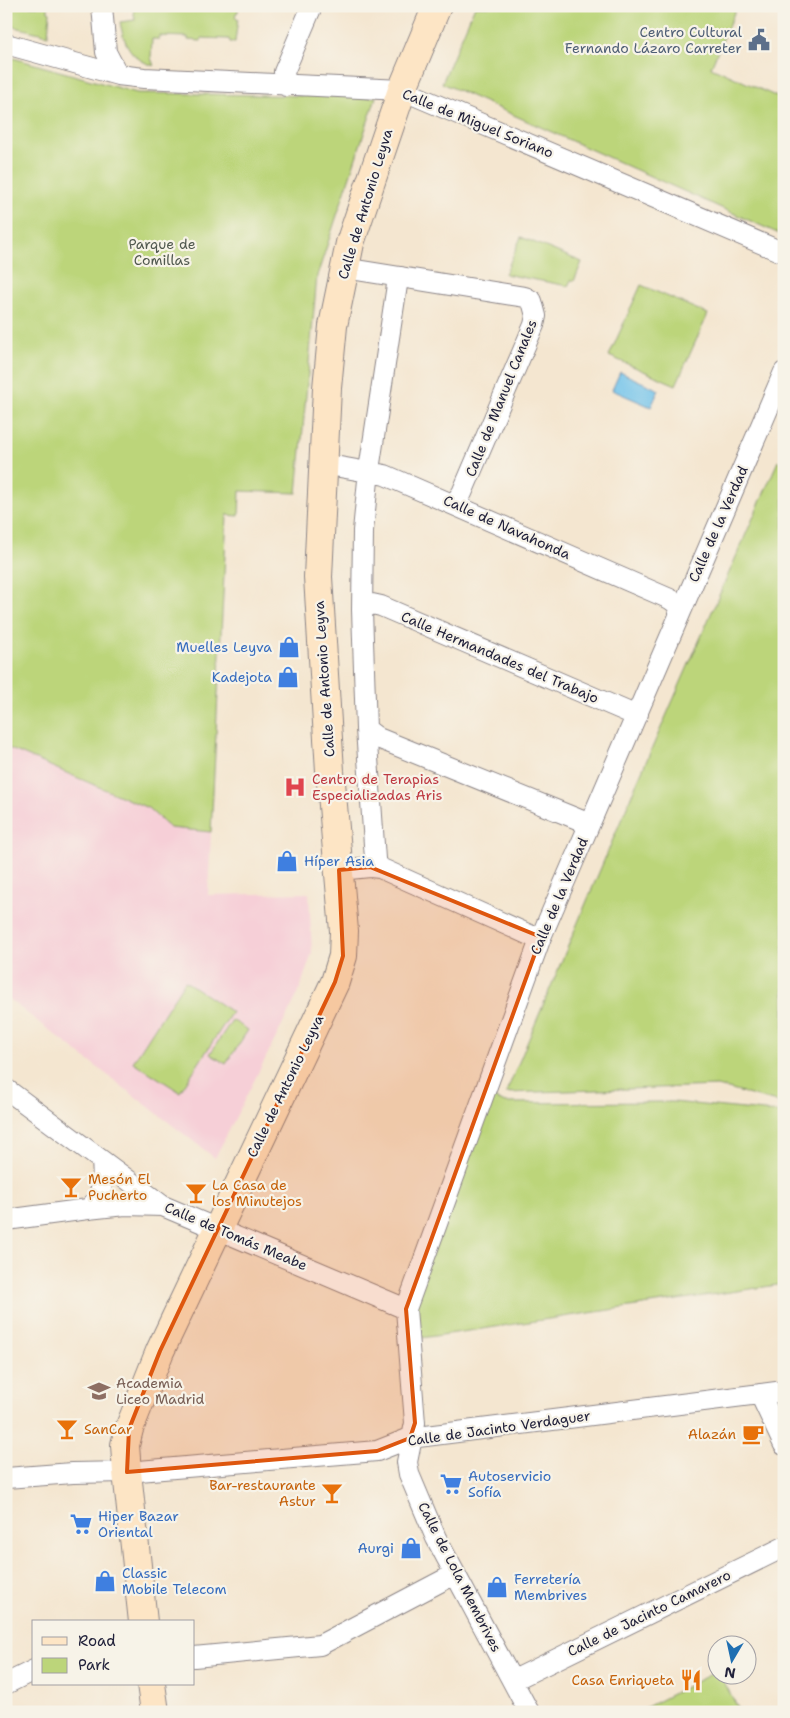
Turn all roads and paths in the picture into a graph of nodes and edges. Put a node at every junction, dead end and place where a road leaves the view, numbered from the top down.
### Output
1 (102, 6) edge
2 (312, 6) edge
3 (437, 6) edge
4 (6, 44) edge
5 (118, 75) junction
6 (286, 86) junction
7 (402, 90) junction
8 (784, 253) edge
9 (344, 268) junction
10 (401, 277) junction
11 (784, 372) edge
12 (323, 464) junction
13 (369, 470) junction
14 (454, 504) junction
15 (362, 610) junction
16 (679, 612) junction
17 (638, 714) junction
18 (366, 729) junction
19 (588, 828) junction
20 (370, 867) junction
21 (339, 870) junction
22 (542, 937) junction
23 (6, 1089) edge
24 (102, 1162) junction
25 (163, 1206) junction
26 (88, 1209) junction
27 (6, 1220) edge
28 (217, 1228) junction
29 (406, 1309) junction
30 (784, 1391) edge
31 (760, 1394) junction
32 (410, 1438) junction
33 (784, 1445) edge
34 (127, 1472) junction
35 (6, 1478) edge
36 (784, 1547) edge
37 (455, 1574) junction
38 (144, 1620) edge
39 (195, 1658) edge
40 (32, 1671) edge
41 (514, 1680) junction
42 (6, 1684) edge
43 (151, 1686) edge
44 (155, 1712) edge
45 (529, 1712) edge

1 - 5 street
2 - 6 street
3 - 7 main road, Calle de Antonio Leyva
4 - 5 street, Calle de Miguel Soriano
5 - 6 street, Calle de Miguel Soriano
6 - 7 street, Calle de Miguel Soriano
7 - 8 street, Calle de Miguel Soriano
7 - 9 main road, Calle de Antonio Leyva
9 - 10 street, Calle de Manuel Canales
9 - 12 main road, Calle de Antonio Leyva
10 - 13 street
10 - 14 street, Calle de Manuel Canales
11 - 16 street, Calle de la Verdad
12 - 13 street, Calle de Navahonda
12 - 21 main road, Calle de Antonio Leyva
13 - 14 street, Calle de Navahonda
13 - 15 street
14 - 16 street, Calle de Navahonda
15 - 17 street, Calle Hermandades del Trabajo
15 - 18 street
16 - 17 street, Calle de la Verdad
17 - 19 street, Calle de la Verdad
18 - 19 street
18 - 20 street
19 - 22 street, Calle de la Verdad
20 - 21 street
20 - 22 street
21 - 28 main road, Calle de Antonio Leyva
22 - 29 street, Calle de la Verdad
23 - 24 street, Calle de Tomás Meabe
24 - 25 street, Calle de Tomás Meabe
24 - 26 street
25 - 26 street
25 - 28 street, Calle de Tomás Meabe
26 - 27 street
28 - 29 street, Calle de Tomás Meabe
28 - 34 main road, Calle de Antonio Leyva
29 - 32 street, Calle de la Verdad
30 - 31 street, Calle de Jacinto Verdaguer
31 - 32 street, Calle de Jacinto Verdaguer
31 - 33 street
32 - 34 street, Calle de Jacinto Verdaguer
32 - 37 street, Calle de Lola Membrives
34 - 35 street, Calle de Jacinto Verdaguer
34 - 38 main road, Calle de Antonio Leyva
36 - 41 street, Calle de Jacinto Camarero
37 - 39 street
37 - 41 street, Calle de Lola Membrives
40 - 42 street
41 - 45 street, Calle de Lola Membrives
43 - 44 main road

